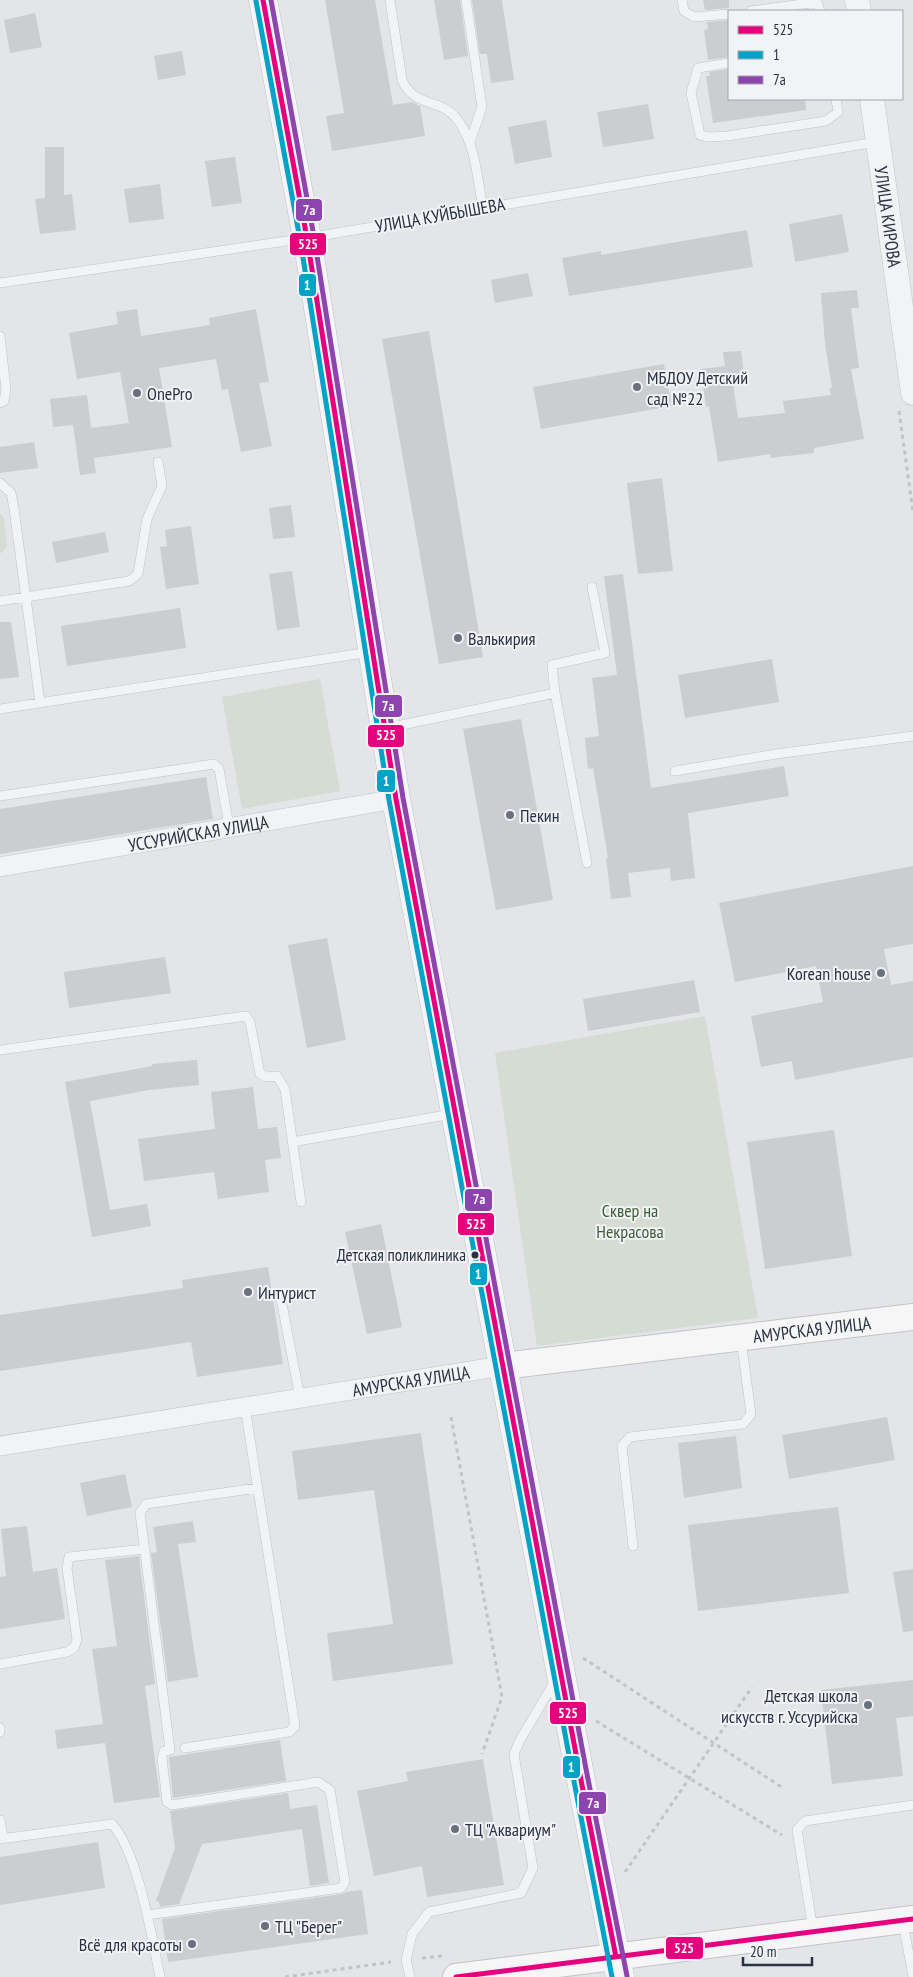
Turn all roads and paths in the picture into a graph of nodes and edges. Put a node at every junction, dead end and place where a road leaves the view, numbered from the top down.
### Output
1 (263, 0) edge
2 (390, 0) edge
3 (466, 0) edge
4 (682, 0) edge
5 (758, 10) edge
6 (820, 10) edge
7 (728, 14) edge
8 (728, 64) edge
9 (836, 100) edge
10 (872, 100) edge
11 (470, 142) junction
12 (879, 142) junction
13 (483, 208) junction
14 (307, 238) junction
15 (0, 283) edge
16 (0, 336) edge
17 (913, 393) edge
18 (0, 403) edge
19 (158, 462) dead end
20 (0, 483) edge
21 (592, 587) dead end
22 (26, 597) junction
23 (0, 601) edge
24 (373, 652) junction
25 (555, 694) junction
26 (40, 703) junction
27 (0, 709) edge
28 (384, 728) junction
29 (913, 736) edge
30 (675, 770) dead end
31 (0, 796) edge
32 (396, 799) junction
33 (229, 826) junction
34 (587, 863) dead end
35 (0, 867) edge
36 (0, 1050) edge
37 (455, 1113) junction
38 (292, 1142) junction
39 (301, 1202) dead end
40 (281, 1299) dead end
41 (913, 1317) edge
42 (741, 1338) junction
43 (502, 1366) junction
44 (300, 1398) junction
45 (245, 1407) junction
46 (451, 1417) dead end
47 (0, 1446) edge
48 (257, 1488) junction
49 (633, 1546) dead end
50 (145, 1548) junction
51 (569, 1663) junction
52 (0, 1664) edge
53 (752, 1687) dead end
54 (591, 1718) dead end
55 (0, 1728) edge
56 (0, 1732) edge
57 (714, 1743) junction
58 (186, 1748) dead end
59 (482, 1754) dead end
60 (689, 1778) junction
61 (783, 1788) dead end
62 (913, 1805) edge
63 (0, 1820) edge
64 (2, 1839) edge
65 (800, 1846) junction
66 (623, 1875) dead end
67 (148, 1915) junction
68 (908, 1920) edge
69 (813, 1933) junction
70 (406, 1960) junction
71 (618, 1967) edge
72 (913, 1976) edge
73 (160, 1977) edge
74 (285, 1977) edge
75 (410, 1977) edge
76 (456, 1977) edge

1 - 14 main road
2 - 11 lane
3 - 11 lane
4 - 7 lane
5 - 6 lane
8 - 9 lane
10 - 12 street, УЛИЦА КИРОВА
11 - 13 lane
12 - 13 lane, УЛИЦА КУЙБЫШЕВА
12 - 17 street, УЛИЦА КИРОВА
13 - 14 lane, УЛИЦА КУЙБЫШЕВА
14 - 15 lane, УЛИЦА КУЙБЫШЕВА
14 - 24 main road
16 - 18 lane
19 - 22 lane
20 - 22 lane
21 - 25 lane
22 - 23 lane
22 - 26 lane
24 - 26 lane
24 - 28 main road
25 - 28 lane
25 - 34 lane
26 - 27 lane
28 - 32 main road
29 - 30 lane
31 - 33 lane
32 - 33 street, УССУРИЙСКАЯ УЛИЦА
32 - 37 main road
33 - 35 street, УССУРИЙСКАЯ УЛИЦА
36 - 38 lane
37 - 38 lane
37 - 43 main road
38 - 39 lane
40 - 44 lane
41 - 42 main road, АМУРСКАЯ УЛИЦА
42 - 43 main road, АМУРСКАЯ УЛИЦА
42 - 49 lane
43 - 44 street, АМУРСКАЯ УЛИЦА
43 - 51 main road
44 - 45 street, АМУРСКАЯ УЛИЦА
45 - 47 street, АМУРСКАЯ УЛИЦА
45 - 48 lane
46 - 59 path
48 - 50 lane
48 - 58 lane
50 - 52 lane
50 - 67 lane
51 - 57 path
51 - 70 lane
51 - 71 main road
53 - 57 path
54 - 60 path
55 - 56 lane
57 - 60 path
57 - 61 path
60 - 65 path
60 - 66 path
62 - 65 lane
63 - 64 lane
64 - 67 lane
65 - 69 lane
67 - 73 lane
68 - 69 main road
68 - 72 lane
69 - 71 main road
70 - 74 path
70 - 75 lane
71 - 76 main road

